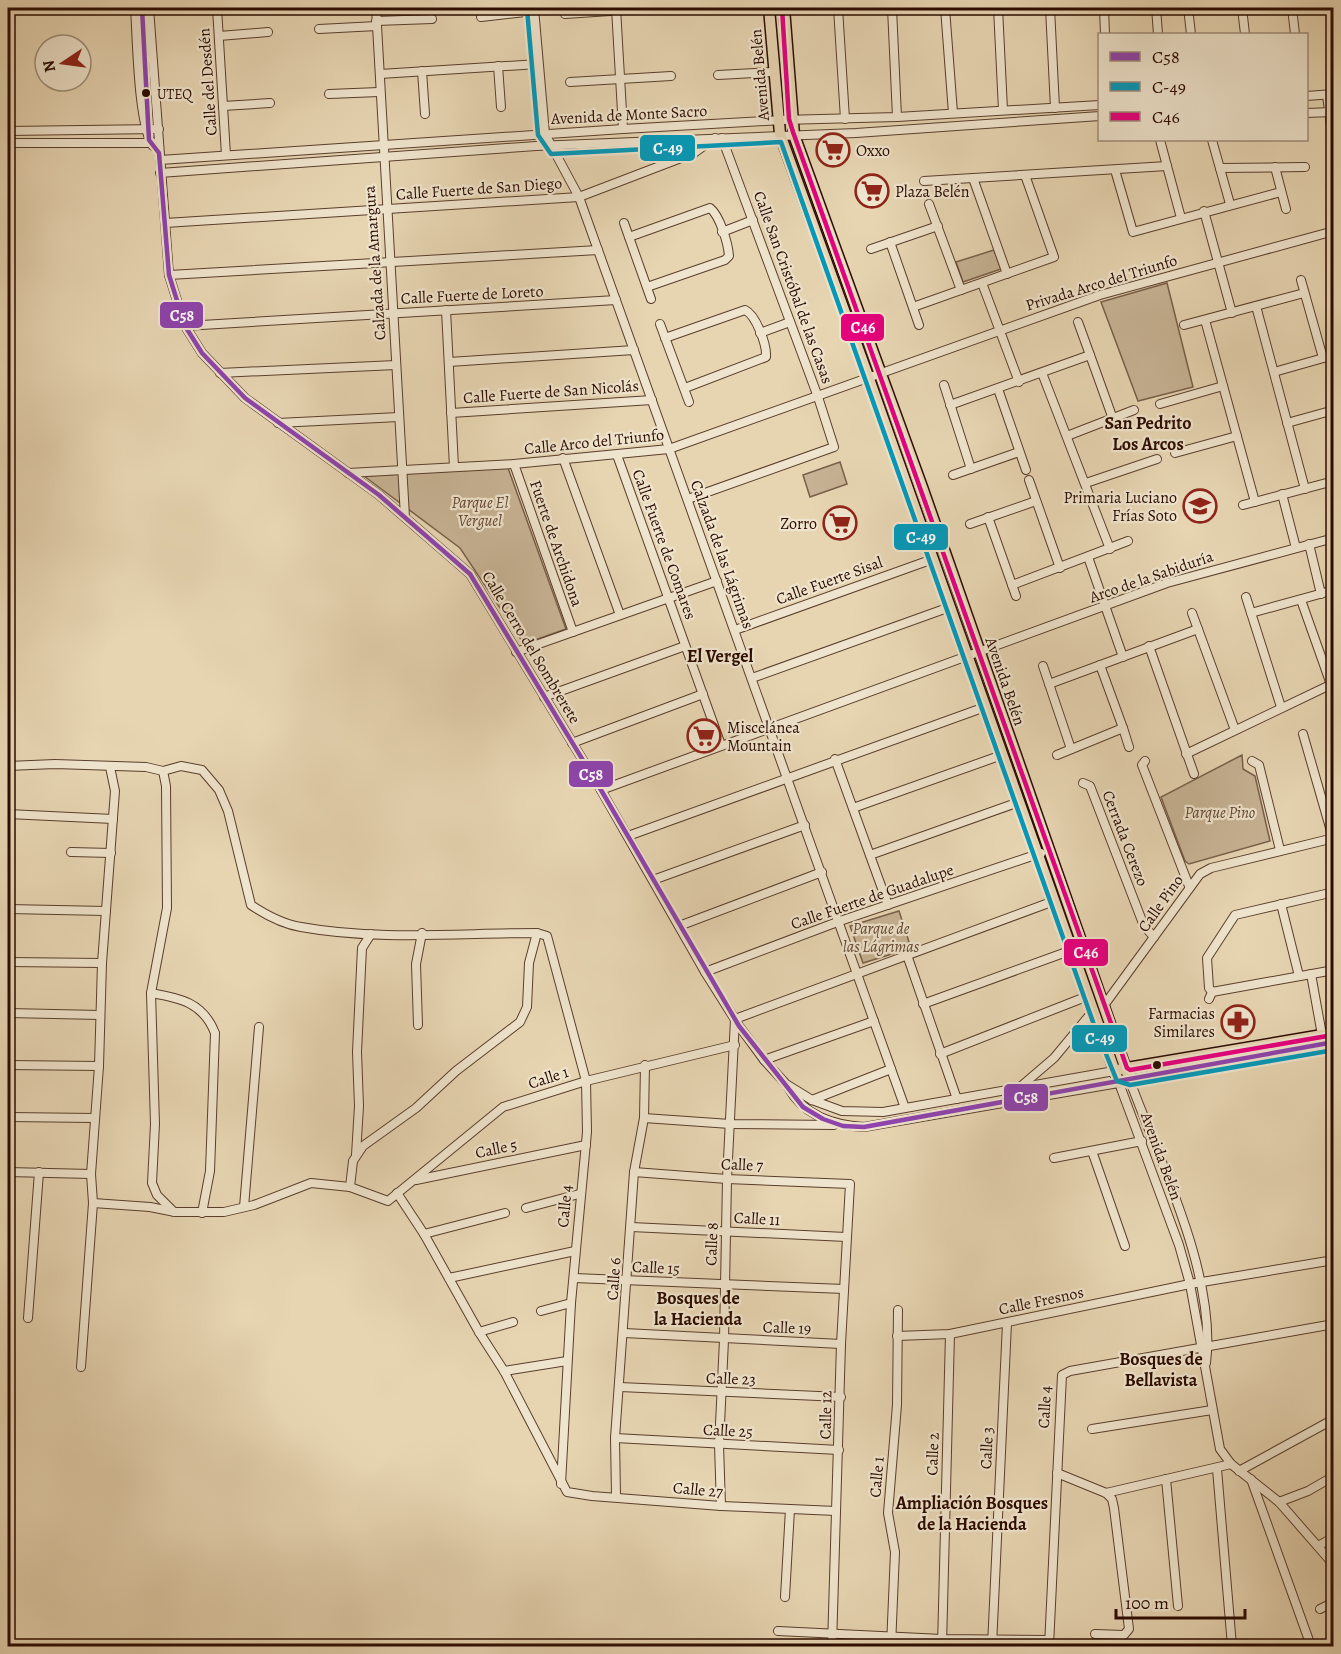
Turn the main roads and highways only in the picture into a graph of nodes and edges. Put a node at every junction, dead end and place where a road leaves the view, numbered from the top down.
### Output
1 (769, 8) edge
2 (784, 8) edge
3 (1328, 1034) edge
4 (1334, 1046) edge
5 (1126, 1068) junction
6 (1114, 1071) junction
7 (1130, 1081) joint
8 (1119, 1083) road end

1 - 6 main road, Avenida Belén
2 - 5 main road, Avenida Belén
3 - 5 main road, Calle Cerro del Sombrerete
4 - 7 main road, Calle Cerro del Sombrerete
5 - 6 main road, Calle Cerro del Sombrerete
5 - 7 main road, Avenida Belén
6 - 8 main road, Avenida Belén

